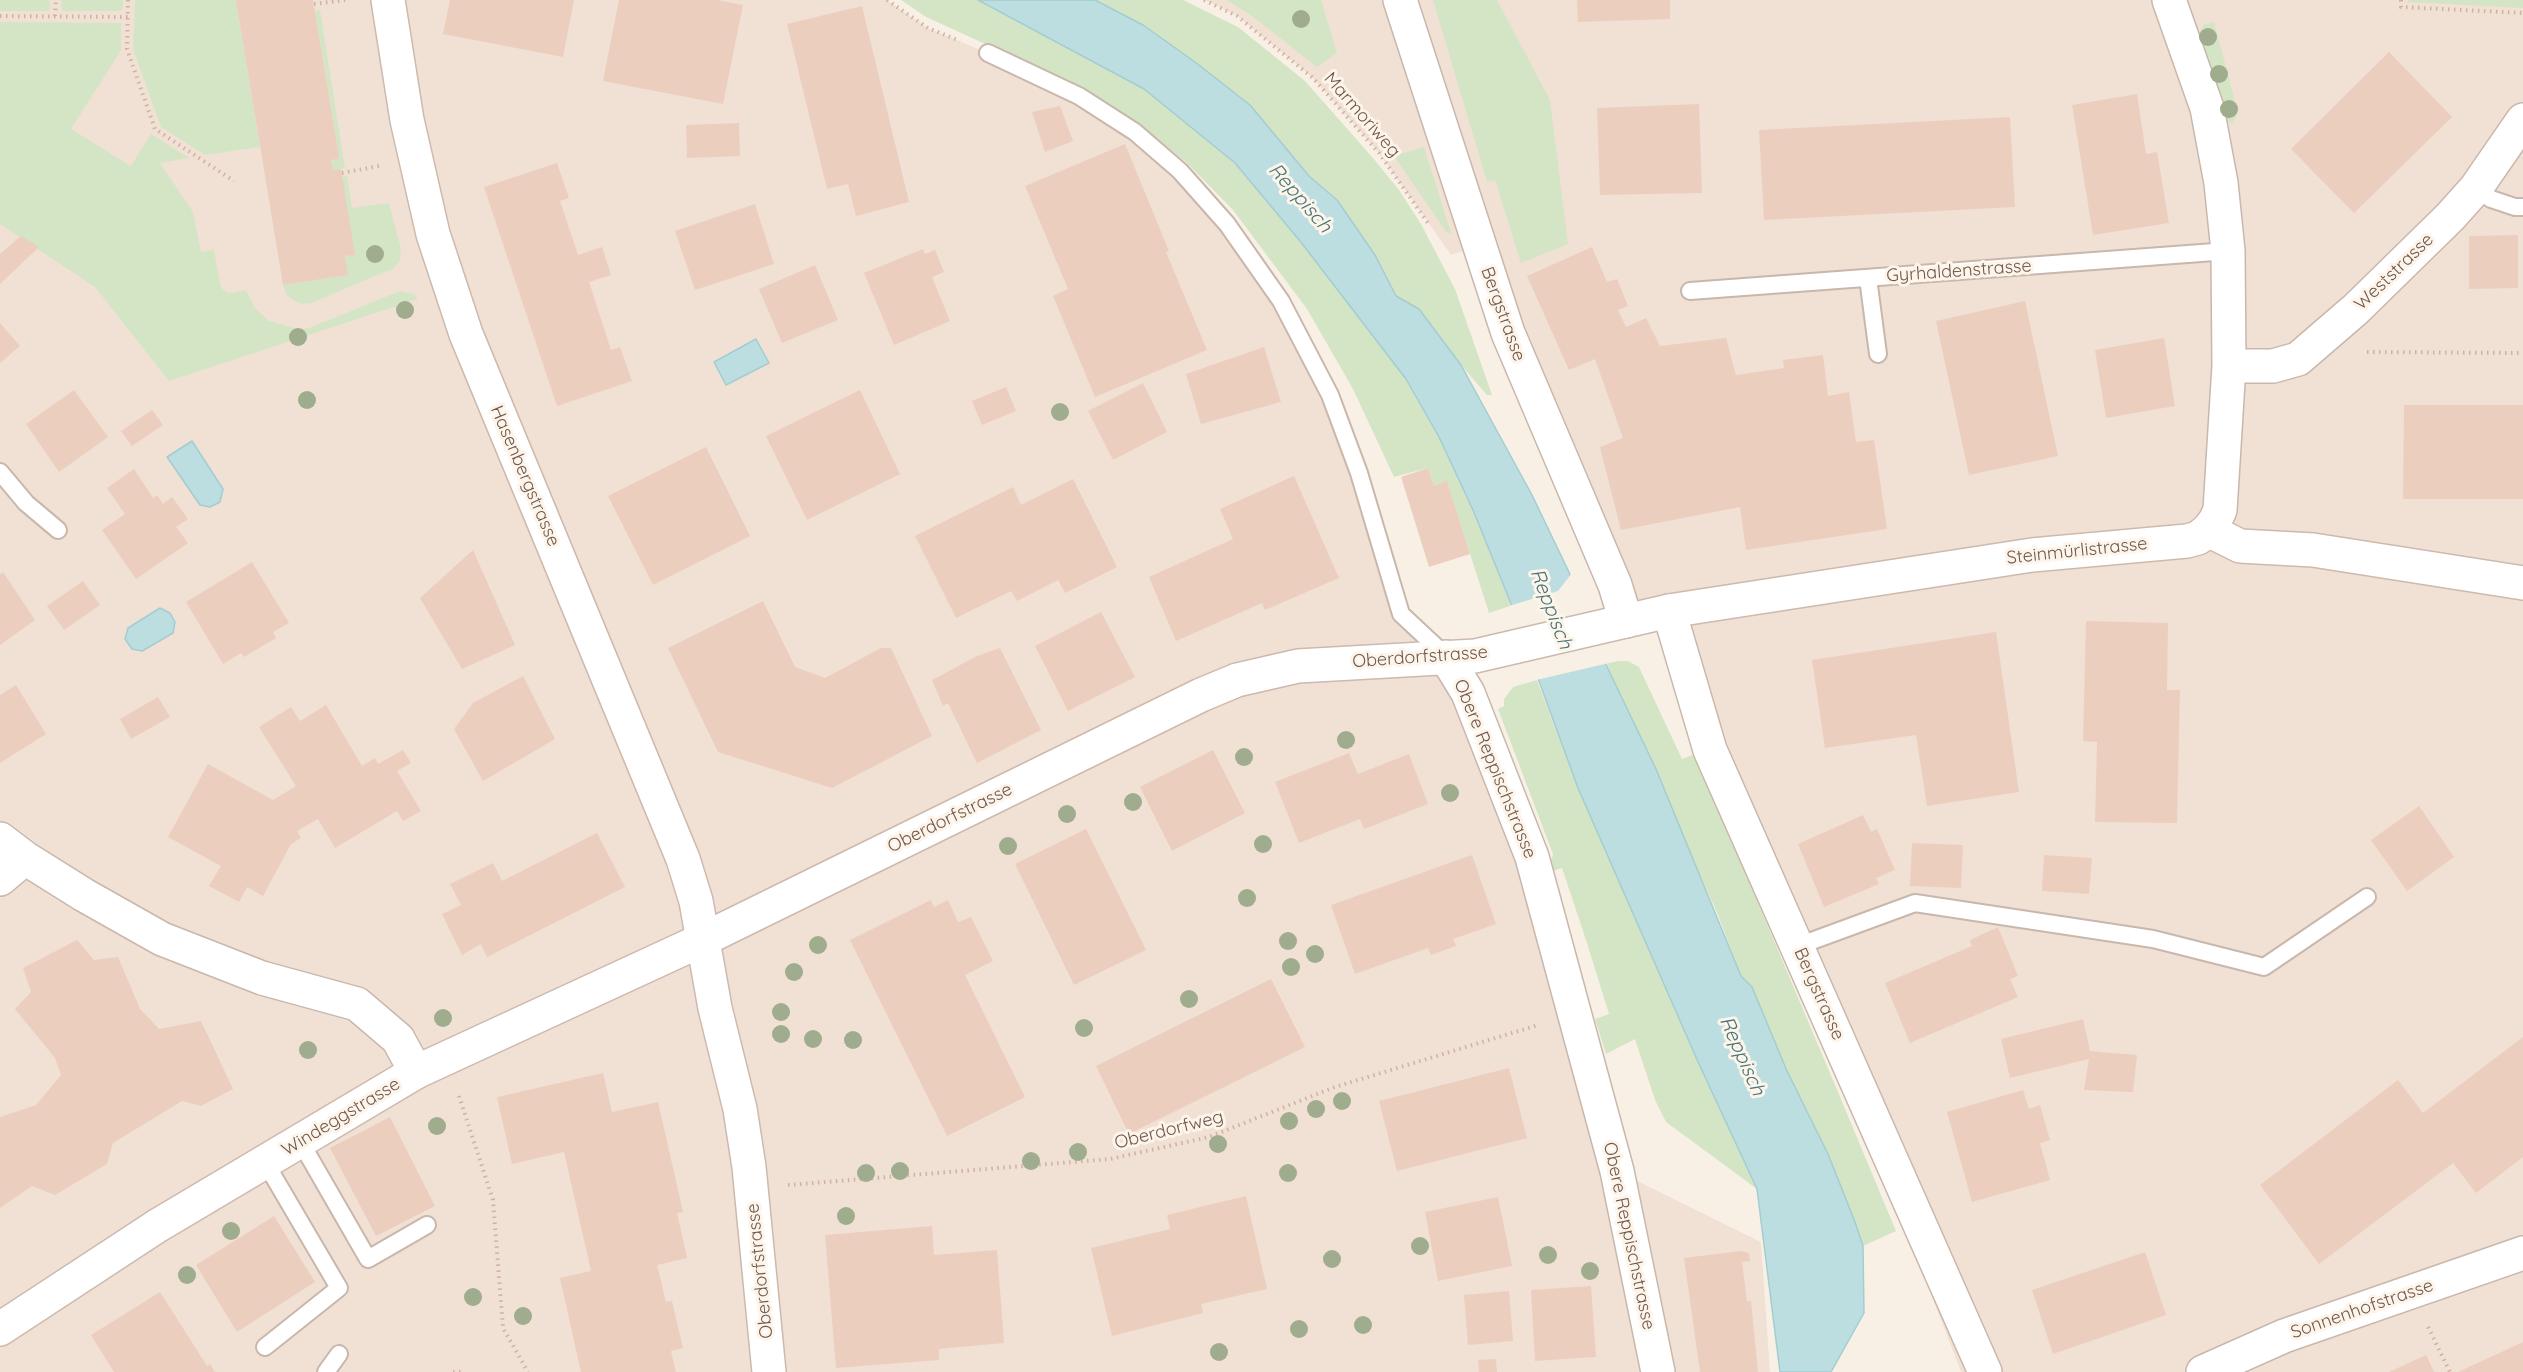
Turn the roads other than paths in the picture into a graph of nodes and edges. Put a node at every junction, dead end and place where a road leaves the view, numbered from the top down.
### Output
1 (388, 0) edge
2 (1400, 0) edge
3 (2169, 0) edge
4 (988, 52) road end
5 (2523, 120) edge
6 (2476, 188) junction
7 (2523, 207) edge
8 (2228, 251) junction
9 (1868, 278) junction
10 (1690, 291) dead end
11 (1878, 354) dead end
12 (2229, 366) junction
13 (0, 472) edge
14 (58, 530) dead end
15 (2208, 530) junction
16 (2523, 583) edge
17 (1669, 611) junction
18 (1615, 623) junction
19 (1446, 657) junction
20 (13, 848) edge
21 (0, 879) edge
22 (2367, 897) dead end
23 (702, 940) junction
24 (1798, 946) junction
25 (416, 1072) junction
26 (300, 1141) junction
27 (265, 1162) junction
28 (427, 1225) dead end
29 (2523, 1252) edge
30 (0, 1329) edge
31 (265, 1347) dead end
32 (339, 1354) dead end
33 (326, 1372) edge
34 (769, 1372) edge
35 (1658, 1372) edge
36 (1985, 1372) edge
37 (2204, 1372) edge

1 - 23 street, Hasenbergstrasse
2 - 18 street, Bergstrasse
3 - 8 street
4 - 19 lane, Obere Reppischstrasse
5 - 6 street, Weststrasse
6 - 7 lane
6 - 12 street, Weststrasse
8 - 9 lane, Gyrhaldenstrasse
8 - 12 street
9 - 10 lane, Gyrhaldenstrasse
9 - 11 lane
12 - 15 street
13 - 14 lane
15 - 16 street
15 - 17 street, Steinmürlistrasse
17 - 18 street, Steinmürlistrasse
17 - 24 street, Bergstrasse
18 - 19 street, Oberdorfstrasse
19 - 23 street, Oberdorfstrasse
19 - 35 street, Obere Reppischstrasse
20 - 21 street
20 - 25 street
22 - 24 lane
23 - 25 street, Windeggstrasse
23 - 34 street, Oberdorfstrasse
24 - 36 street, Bergstrasse
25 - 26 street, Windeggstrasse
26 - 27 street, Windeggstrasse
26 - 28 lane
27 - 30 street, Windeggstrasse
27 - 31 lane
29 - 37 street, Sonnenhofstrasse
32 - 33 lane

